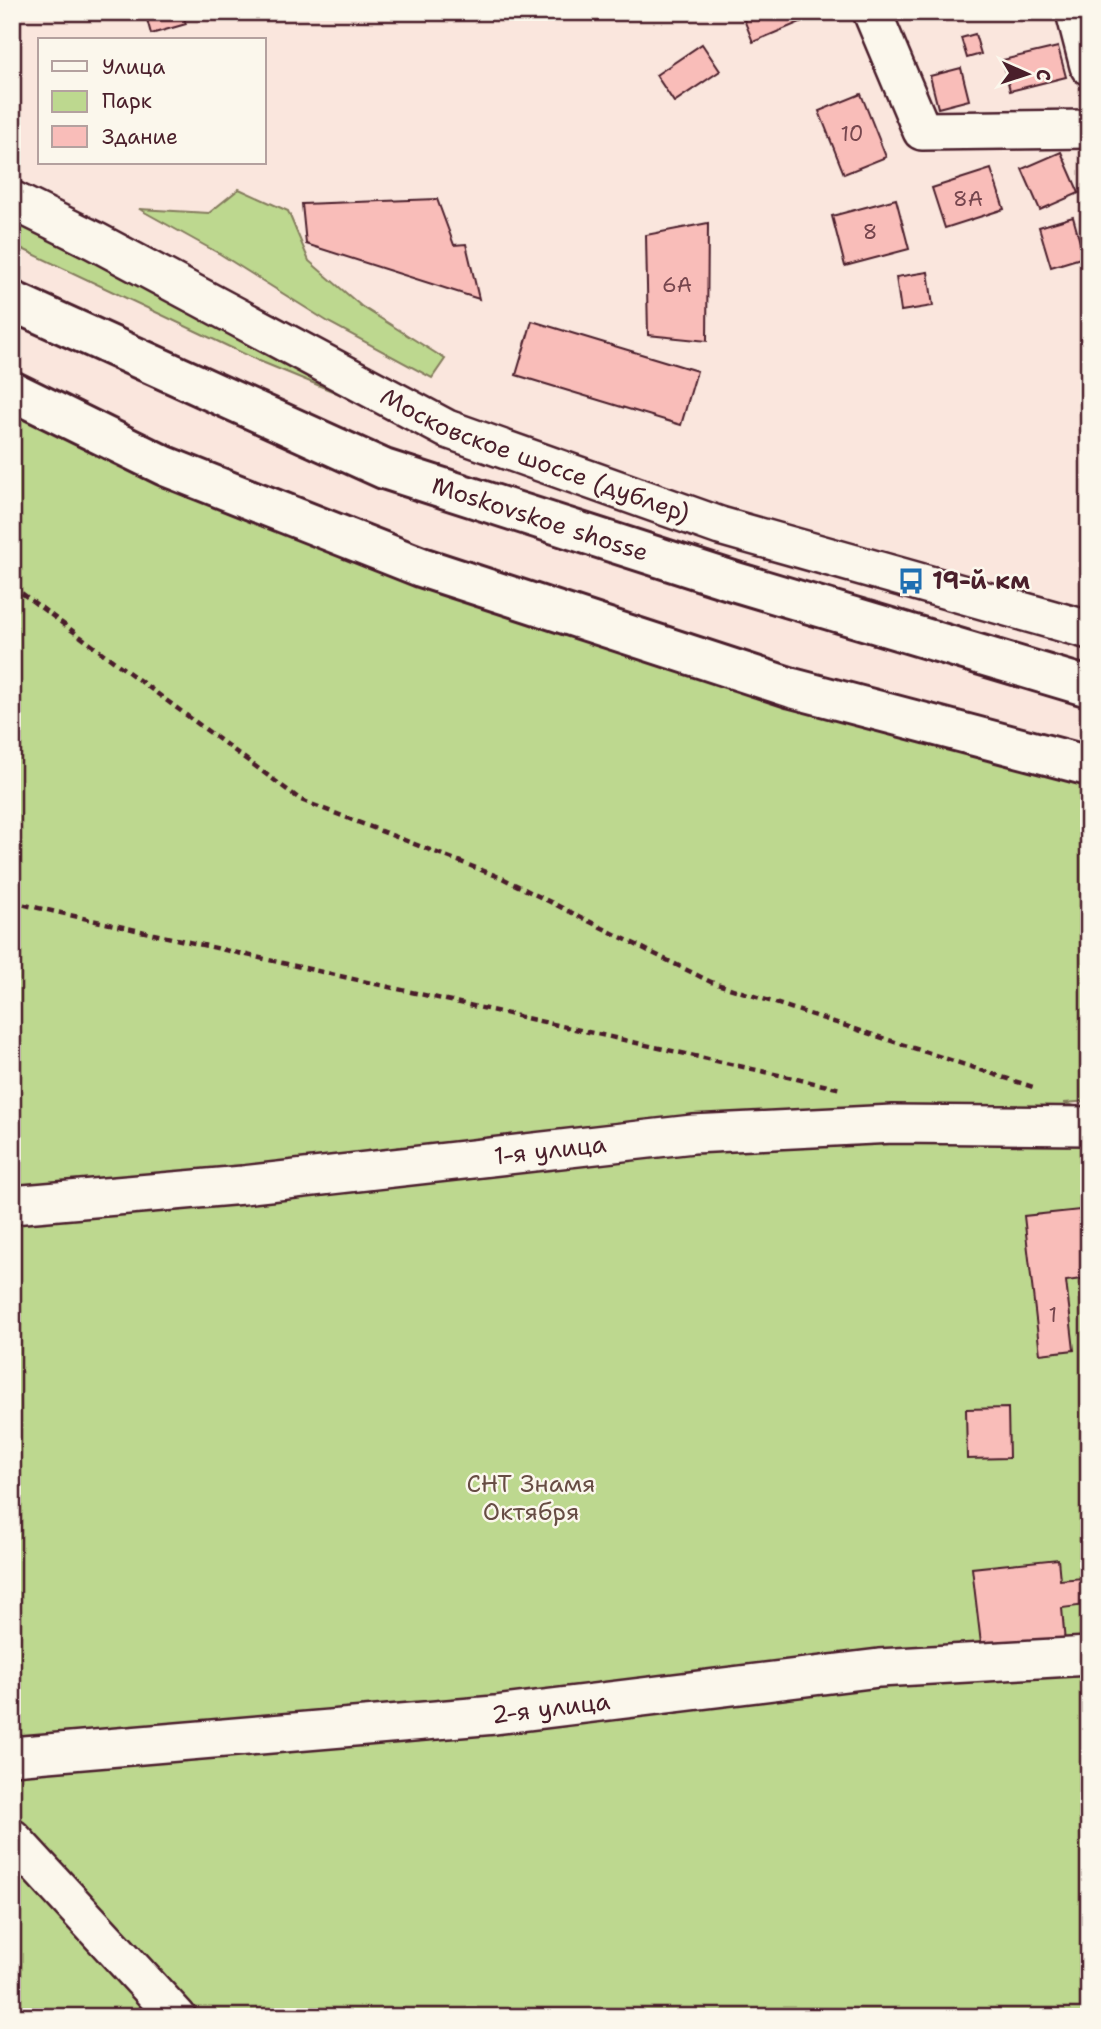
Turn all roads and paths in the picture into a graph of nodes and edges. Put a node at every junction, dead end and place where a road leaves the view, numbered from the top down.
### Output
1 (872, 12) edge
2 (1075, 12) edge
3 (1089, 66) edge
4 (1089, 129) edge
5 (12, 200) edge
6 (12, 301) edge
7 (12, 391) edge
8 (12, 586) edge
9 (1089, 630) edge
10 (1089, 687) edge
11 (1089, 766) edge
12 (12, 902) edge
13 (1037, 1088) dead end
14 (844, 1090) dead end
15 (1089, 1126) edge
16 (12, 1205) edge
17 (1089, 1656) edge
18 (12, 1756) edge
19 (12, 1838) edge
20 (177, 2017) edge

1 - 4 street
2 - 3 street
5 - 9 street, Московское шоссе (дублер)
6 - 10 main road, Moskovskoe shosse
7 - 11 main road
8 - 13 path
12 - 14 path
15 - 16 street, 1-я улица
17 - 18 street, 2-я улица
19 - 20 street

